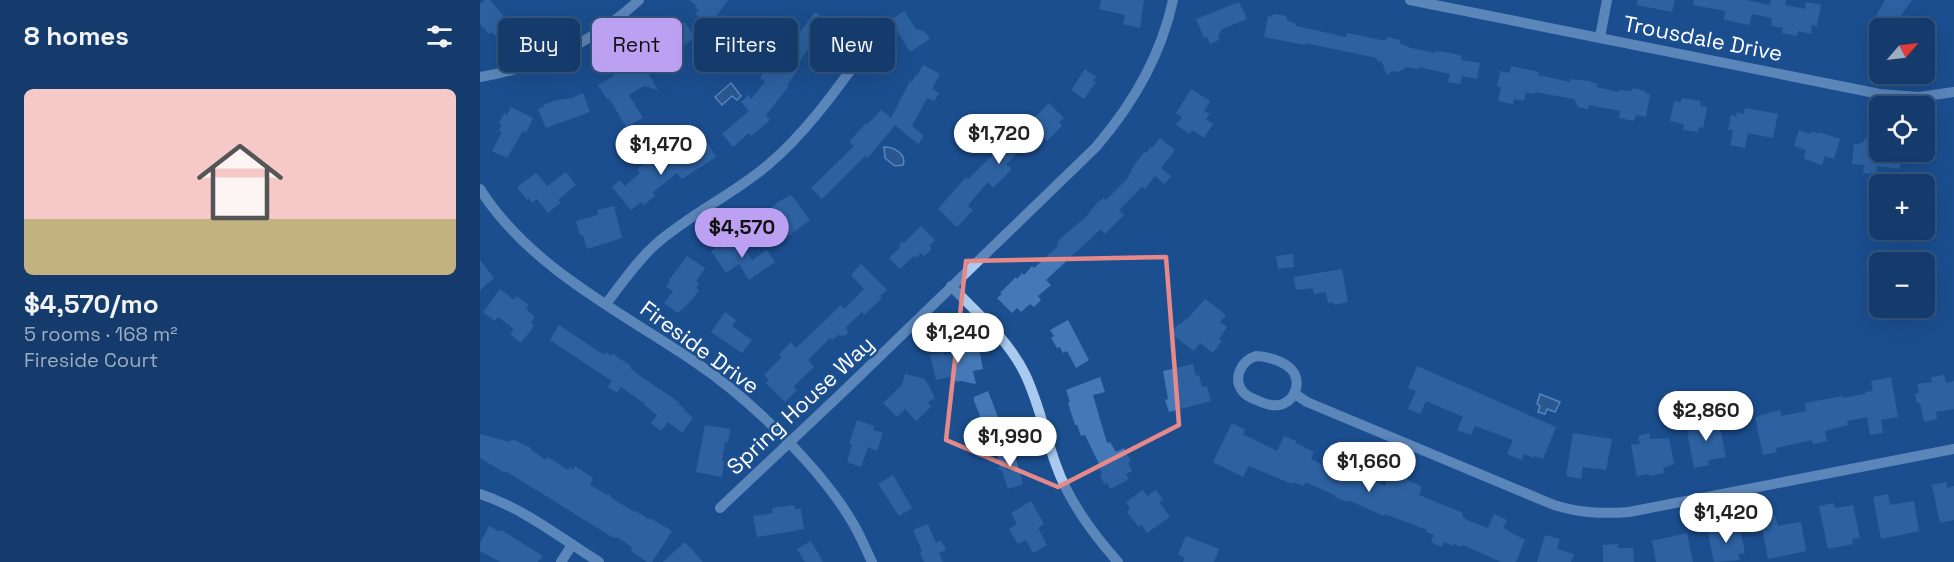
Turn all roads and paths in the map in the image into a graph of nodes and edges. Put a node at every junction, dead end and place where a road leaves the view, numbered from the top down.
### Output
1 (639, 0) edge
2 (1173, 0) edge
3 (1410, 0) edge
4 (1607, 0) edge
5 (1600, 38) junction
6 (849, 72) edge
7 (480, 77) edge
8 (1954, 92) edge
9 (480, 189) edge
10 (951, 286) junction
11 (606, 304) junction
12 (1294, 394) junction
13 (788, 443) junction
14 (1954, 449) edge
15 (480, 494) edge
16 (720, 507) dead end
17 (572, 545) junction
18 (561, 562) edge
19 (599, 562) edge
20 (872, 562) edge
21 (1118, 562) edge

1 - 7 street
2 - 10 street, Spring House Way
3 - 5 street, Trousdale Drive
4 - 5 street
5 - 8 street, Trousdale Drive
6 - 11 street
9 - 11 street, Fireside Drive
10 - 13 street, Spring House Way
10 - 21 street
11 - 13 street, Fireside Drive
12 - 12 street
12 - 14 street
13 - 16 street, Spring House Way
13 - 20 street, Fireside Drive
15 - 17 street
17 - 18 street
17 - 19 street

